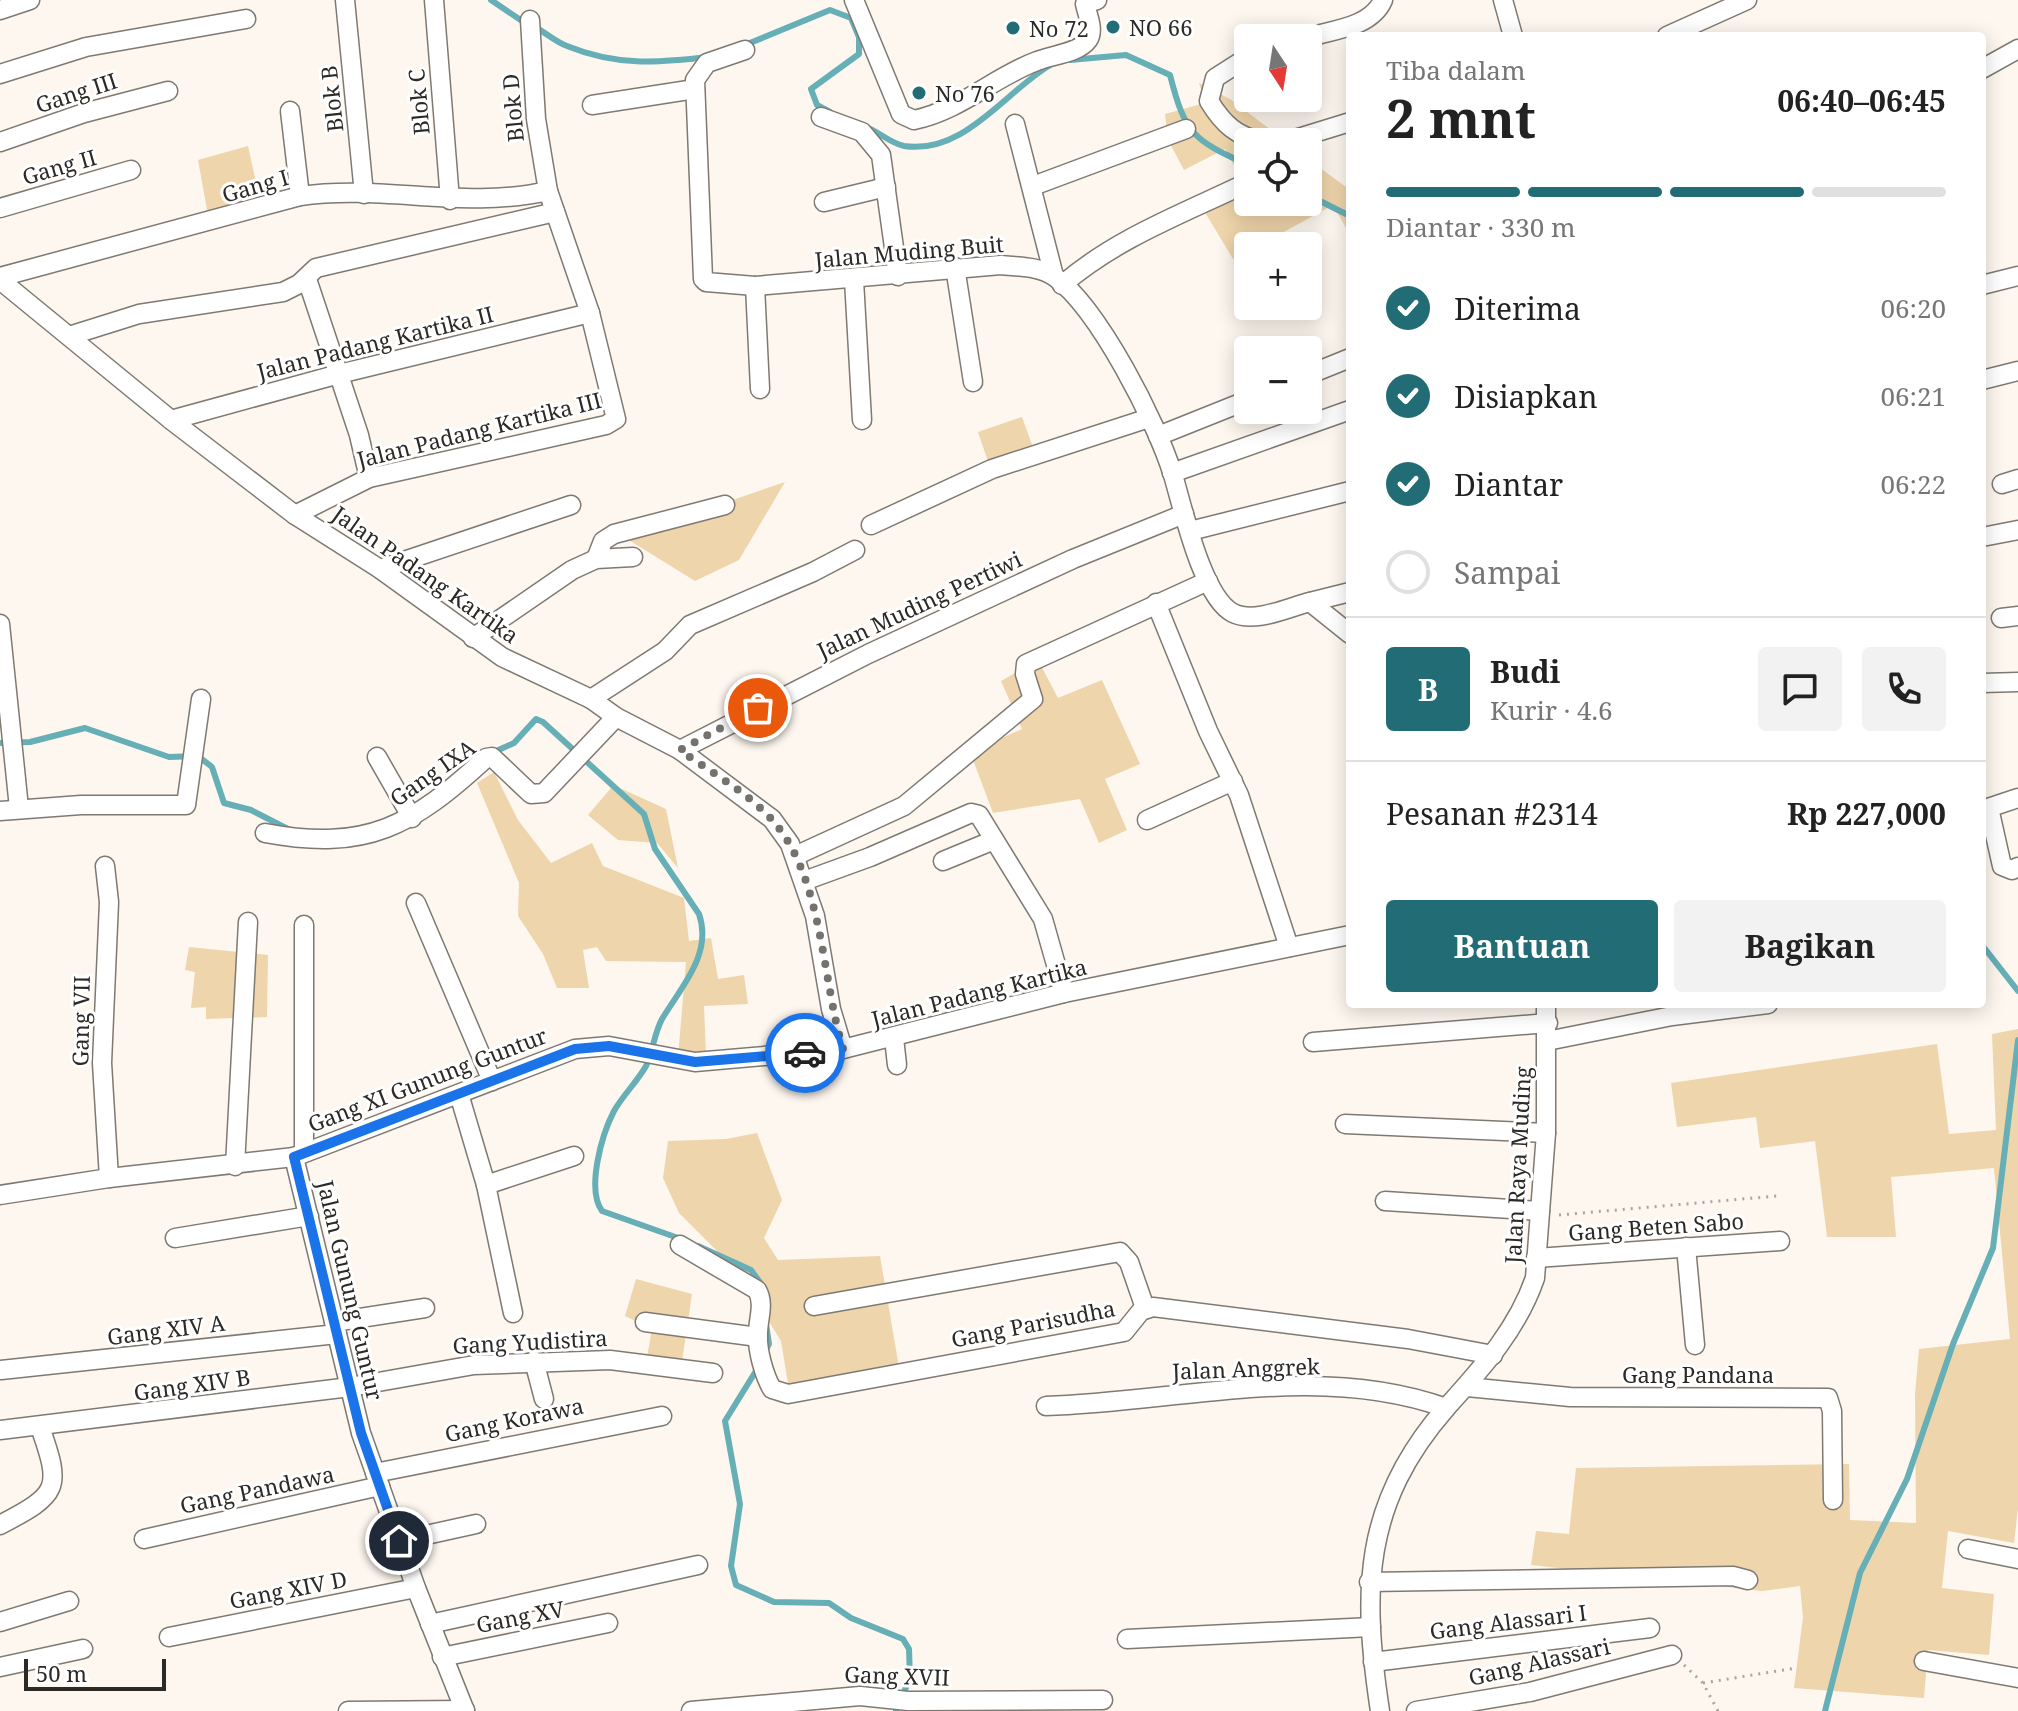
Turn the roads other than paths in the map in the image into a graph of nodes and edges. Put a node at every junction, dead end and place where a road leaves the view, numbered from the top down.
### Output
1 (30, 0) edge
2 (345, 0) edge
3 (434, 0) edge
4 (1097, 0) edge
5 (1383, 0) edge
6 (1747, 0) edge
7 (858, 1) edge
8 (1505, 1) edge
9 (0, 10) edge
10 (246, 19) dead end
11 (530, 20) dead end
12 (1512, 32) edge
13 (1676, 32) edge
14 (1322, 33) edge
15 (2018, 49) edge
16 (745, 50) dead end
17 (1234, 66) edge
18 (1986, 67) edge
19 (0, 74) edge
20 (695, 89) junction
21 (168, 91) dead end
22 (592, 105) dead end
23 (290, 111) dead end
24 (821, 117) dead end
25 (1346, 123) edge
26 (1015, 124) dead end
27 (1186, 129) dead end
28 (1234, 131) edge
29 (1322, 131) edge
30 (0, 142) edge
31 (131, 170) dead end
32 (1033, 186) junction
33 (886, 187) junction
34 (1234, 189) edge
35 (548, 191) junction
36 (364, 194) junction
37 (300, 196) junction
38 (450, 200) junction
39 (824, 202) dead end
40 (0, 208) edge
41 (555, 212) junction
42 (955, 267) junction
43 (898, 276) junction
44 (2018, 276) edge
45 (0, 278) edge
46 (307, 279) junction
47 (854, 280) junction
48 (1058, 281) junction
49 (1986, 284) edge
50 (755, 286) junction
51 (590, 313) junction
52 (72, 335) junction
53 (1346, 360) edge
54 (1322, 369) edge
55 (2018, 371) edge
56 (339, 374) junction
57 (1986, 379) edge
58 (973, 382) dead end
59 (760, 389) dead end
60 (1234, 406) edge
61 (1346, 411) edge
62 (1149, 418) junction
63 (171, 420) junction
64 (862, 420) dead end
65 (1158, 436) junction
66 (1172, 473) junction
67 (369, 478) junction
68 (1346, 492) edge
69 (571, 505) dead end
70 (725, 505) dead end
71 (295, 515) junction
72 (1187, 523) junction
73 (871, 525) dead end
74 (2018, 530) edge
75 (1986, 536) edge
76 (855, 550) dead end
77 (633, 557) dead end
78 (596, 559) junction
79 (380, 569) junction
80 (1208, 581) junction
81 (1346, 593) edge
82 (1310, 602) junction
83 (1156, 603) junction
84 (0, 624) edge
85 (1346, 631) edge
86 (473, 638) junction
87 (2018, 682) edge
88 (1986, 683) edge
89 (201, 699) dead end
90 (591, 699) junction
91 (616, 717) junction
92 (680, 750) junction
93 (377, 757) dead end
94 (1233, 781) junction
95 (2018, 798) edge
96 (19, 808) junction
97 (1986, 809) edge
98 (0, 811) edge
99 (412, 818) junction
100 (1147, 820) dead end
101 (265, 833) dead end
102 (994, 840) junction
103 (795, 856) junction
104 (943, 861) dead end
105 (105, 866) dead end
106 (2018, 867) edge
107 (804, 881) junction
108 (416, 903) dead end
109 (248, 922) dead end
110 (304, 925) dead end
111 (1346, 936) edge
112 (1289, 947) junction
113 (1064, 993) junction
114 (1546, 1008) edge
115 (1736, 1008) edge
116 (1548, 1032) junction
117 (894, 1038) junction
118 (1313, 1042) dead end
119 (843, 1049) junction
120 (897, 1065) dead end
121 (492, 1081) junction
122 (459, 1094) junction
123 (1345, 1124) dead end
124 (1546, 1133) junction
125 (299, 1154) junction
126 (574, 1156) dead end
127 (235, 1166) junction
128 (109, 1178) junction
129 (486, 1185) junction
130 (0, 1195) edge
131 (1385, 1201) dead end
132 (1540, 1214) junction
133 (309, 1216) junction
134 (175, 1238) dead end
135 (1780, 1241) dead end
136 (680, 1245) dead end
137 (1686, 1247) junction
138 (1536, 1258) junction
139 (814, 1306) dead end
140 (425, 1308) dead end
141 (1145, 1308) junction
142 (513, 1313) dead end
143 (645, 1322) dead end
144 (335, 1328) junction
145 (758, 1337) junction
146 (1695, 1345) dead end
147 (1493, 1355) junction
148 (534, 1361) junction
149 (1, 1370) edge
150 (713, 1373) dead end
151 (350, 1387) junction
152 (1467, 1387) junction
153 (544, 1399) dead end
154 (1046, 1406) dead end
155 (1446, 1408) junction
156 (662, 1416) dead end
157 (40, 1427) junction
158 (0, 1430) edge
159 (377, 1480) junction
160 (1833, 1500) dead end
161 (476, 1524) dead end
162 (0, 1525) edge
163 (144, 1539) dead end
164 (399, 1541) junction
165 (1968, 1549) dead end
166 (2018, 1559) edge
167 (698, 1565) dead end
168 (1748, 1580) dead end
169 (1369, 1582) junction
170 (416, 1588) junction
171 (69, 1601) dead end
172 (0, 1622) edge
173 (608, 1623) dead end
174 (430, 1624) junction
175 (1371, 1627) junction
176 (1650, 1628) dead end
177 (169, 1637) dead end
178 (1127, 1639) dead end
179 (83, 1649) dead end
180 (1672, 1655) road end
181 (442, 1657) junction
182 (1924, 1661) dead end
183 (1373, 1662) junction
184 (0, 1667) edge
185 (2018, 1678) edge
186 (1103, 1700) dead end
187 (348, 1711) edge
188 (465, 1711) edge
189 (691, 1711) edge
190 (1380, 1711) edge
191 (1416, 1711) edge

1 - 9 street
2 - 36 street, Blok B
3 - 38 street, Blok C
4 - 7 street
5 - 14 street
6 - 13 street
8 - 12 street
10 - 19 street
11 - 35 street, Blok D
15 - 18 street
16 - 20 street
17 - 28 street
20 - 22 street
20 - 50 street, Jalan Muding Buit
21 - 30 street, Gang III
23 - 37 street
24 - 33 street
25 - 29 street
26 - 32 street
27 - 32 street
31 - 40 street, Gang II
32 - 48 street
33 - 39 street
33 - 43 street
34 - 48 street
35 - 38 street, Gang I
35 - 41 street, Jalan Padang Kartika III
36 - 37 street, Gang I
36 - 38 street, Gang I
37 - 45 street, Gang I
41 - 46 street
41 - 51 street, Jalan Padang Kartika III
42 - 43 street, Jalan Muding Buit
42 - 48 street, Jalan Muding Buit
42 - 58 street
43 - 47 street, Jalan Muding Buit
44 - 49 street
45 - 52 street, Jalan Padang Kartika
46 - 52 street
46 - 56 street
47 - 50 street, Jalan Muding Buit
47 - 64 street
48 - 62 street
50 - 59 street
51 - 56 street, Jalan Padang Kartika II
51 - 67 street, Jalan Padang Kartika III
52 - 63 street, Jalan Padang Kartika
53 - 54 street
55 - 57 street
56 - 63 street, Jalan Padang Kartika II
56 - 67 street
60 - 65 street
61 - 66 street
62 - 65 street
62 - 73 street
63 - 71 street, Jalan Padang Kartika
65 - 66 street
66 - 72 street
67 - 71 street, Jalan Padang Kartika III
68 - 72 street, Jalan Muding Pertiwi
69 - 79 street
70 - 78 street
71 - 79 street, Jalan Padang Kartika
72 - 80 street
72 - 92 street, Jalan Muding Pertiwi
74 - 75 street
76 - 90 street
77 - 78 street
78 - 86 street
79 - 86 street, Jalan Padang Kartika
80 - 82 street
80 - 83 street
81 - 82 street
82 - 85 street
83 - 94 street
83 - 103 street
84 - 96 street
86 - 90 street, Jalan Padang Kartika
87 - 88 street
89 - 96 street
90 - 91 street, Jalan Padang Kartika
91 - 92 street, Jalan Padang Kartika
91 - 99 street, Gang IXA
92 - 103 street, Jalan Padang Kartika
93 - 99 street
94 - 100 street
94 - 112 street
95 - 97 street
96 - 98 street
97 - 106 street
99 - 101 street, Gang IXA
102 - 104 street
102 - 107 street
102 - 113 street
103 - 107 street, Jalan Padang Kartika
105 - 128 street, Gang VII
107 - 119 street, Jalan Padang Kartika
108 - 121 street
109 - 127 street
110 - 125 street
111 - 112 street, Jalan Padang Kartika
112 - 113 street, Jalan Padang Kartika
113 - 117 street, Jalan Padang Kartika
114 - 116 street, Jalan Raya Muding
115 - 116 street
116 - 118 street
116 - 124 street, Jalan Raya Muding
117 - 119 street, Jalan Padang Kartika
117 - 120 street
119 - 121 street, Gang XI Gunung Guntur
121 - 122 street, Gang XI Gunung Guntur
122 - 125 street, Gang XI Gunung Guntur
122 - 129 street
123 - 124 street
124 - 132 street, Jalan Raya Muding
125 - 127 street, Jalan Gunung Guntur
125 - 133 street, Jalan Gunung Guntur
126 - 129 street
127 - 128 street, Jalan Gunung Guntur
128 - 130 street, Jalan Gunung Guntur
129 - 142 street
131 - 132 street
132 - 138 street, Jalan Raya Muding
133 - 134 street
133 - 144 street, Jalan Gunung Guntur
135 - 137 street, Gang Beten Sabo
136 - 145 street
137 - 138 street, Gang Beten Sabo
137 - 146 street
138 - 147 street, Jalan Raya Muding
139 - 141 street
140 - 144 street, Gang XIV A
141 - 145 street, Gang Parisudha
141 - 147 street, Gang Parisudha
143 - 145 street
144 - 149 street, Gang XIV A
144 - 151 street, Jalan Gunung Guntur
147 - 152 street, Jalan Raya Muding
148 - 150 street, Gang Yudistira
148 - 151 street, Gang Yudistira
148 - 153 street
151 - 157 street, Gang XIV B
151 - 159 street, Jalan Gunung Guntur
152 - 155 street, Jalan Raya Muding
152 - 160 street, Gang Pandana
154 - 155 street, Jalan Anggrek
155 - 169 street, Jalan Raya Muding
156 - 159 street, Gang Korawa
157 - 158 street, Gang XIV B
157 - 162 street
159 - 163 street, Gang Pandawa
159 - 164 street, Jalan Gunung Guntur
161 - 164 street
164 - 170 street, Jalan Gunung Guntur
165 - 166 street
167 - 174 street
168 - 169 street
169 - 175 street, Jalan Raya Muding
170 - 174 street, Jalan Gunung Guntur
170 - 177 street, Gang XIV D
171 - 172 street
173 - 181 street, Gang XV
174 - 181 street, Jalan Gunung Guntur
175 - 178 street
175 - 183 street, Jalan Raya Muding
176 - 183 street, Gang Alassari I
179 - 184 street
180 - 191 street, Gang Alassari
181 - 188 street, Jalan Gunung Guntur
182 - 185 street
183 - 190 street, Jalan Raya Muding
186 - 189 street, Gang XVII
187 - 188 street

